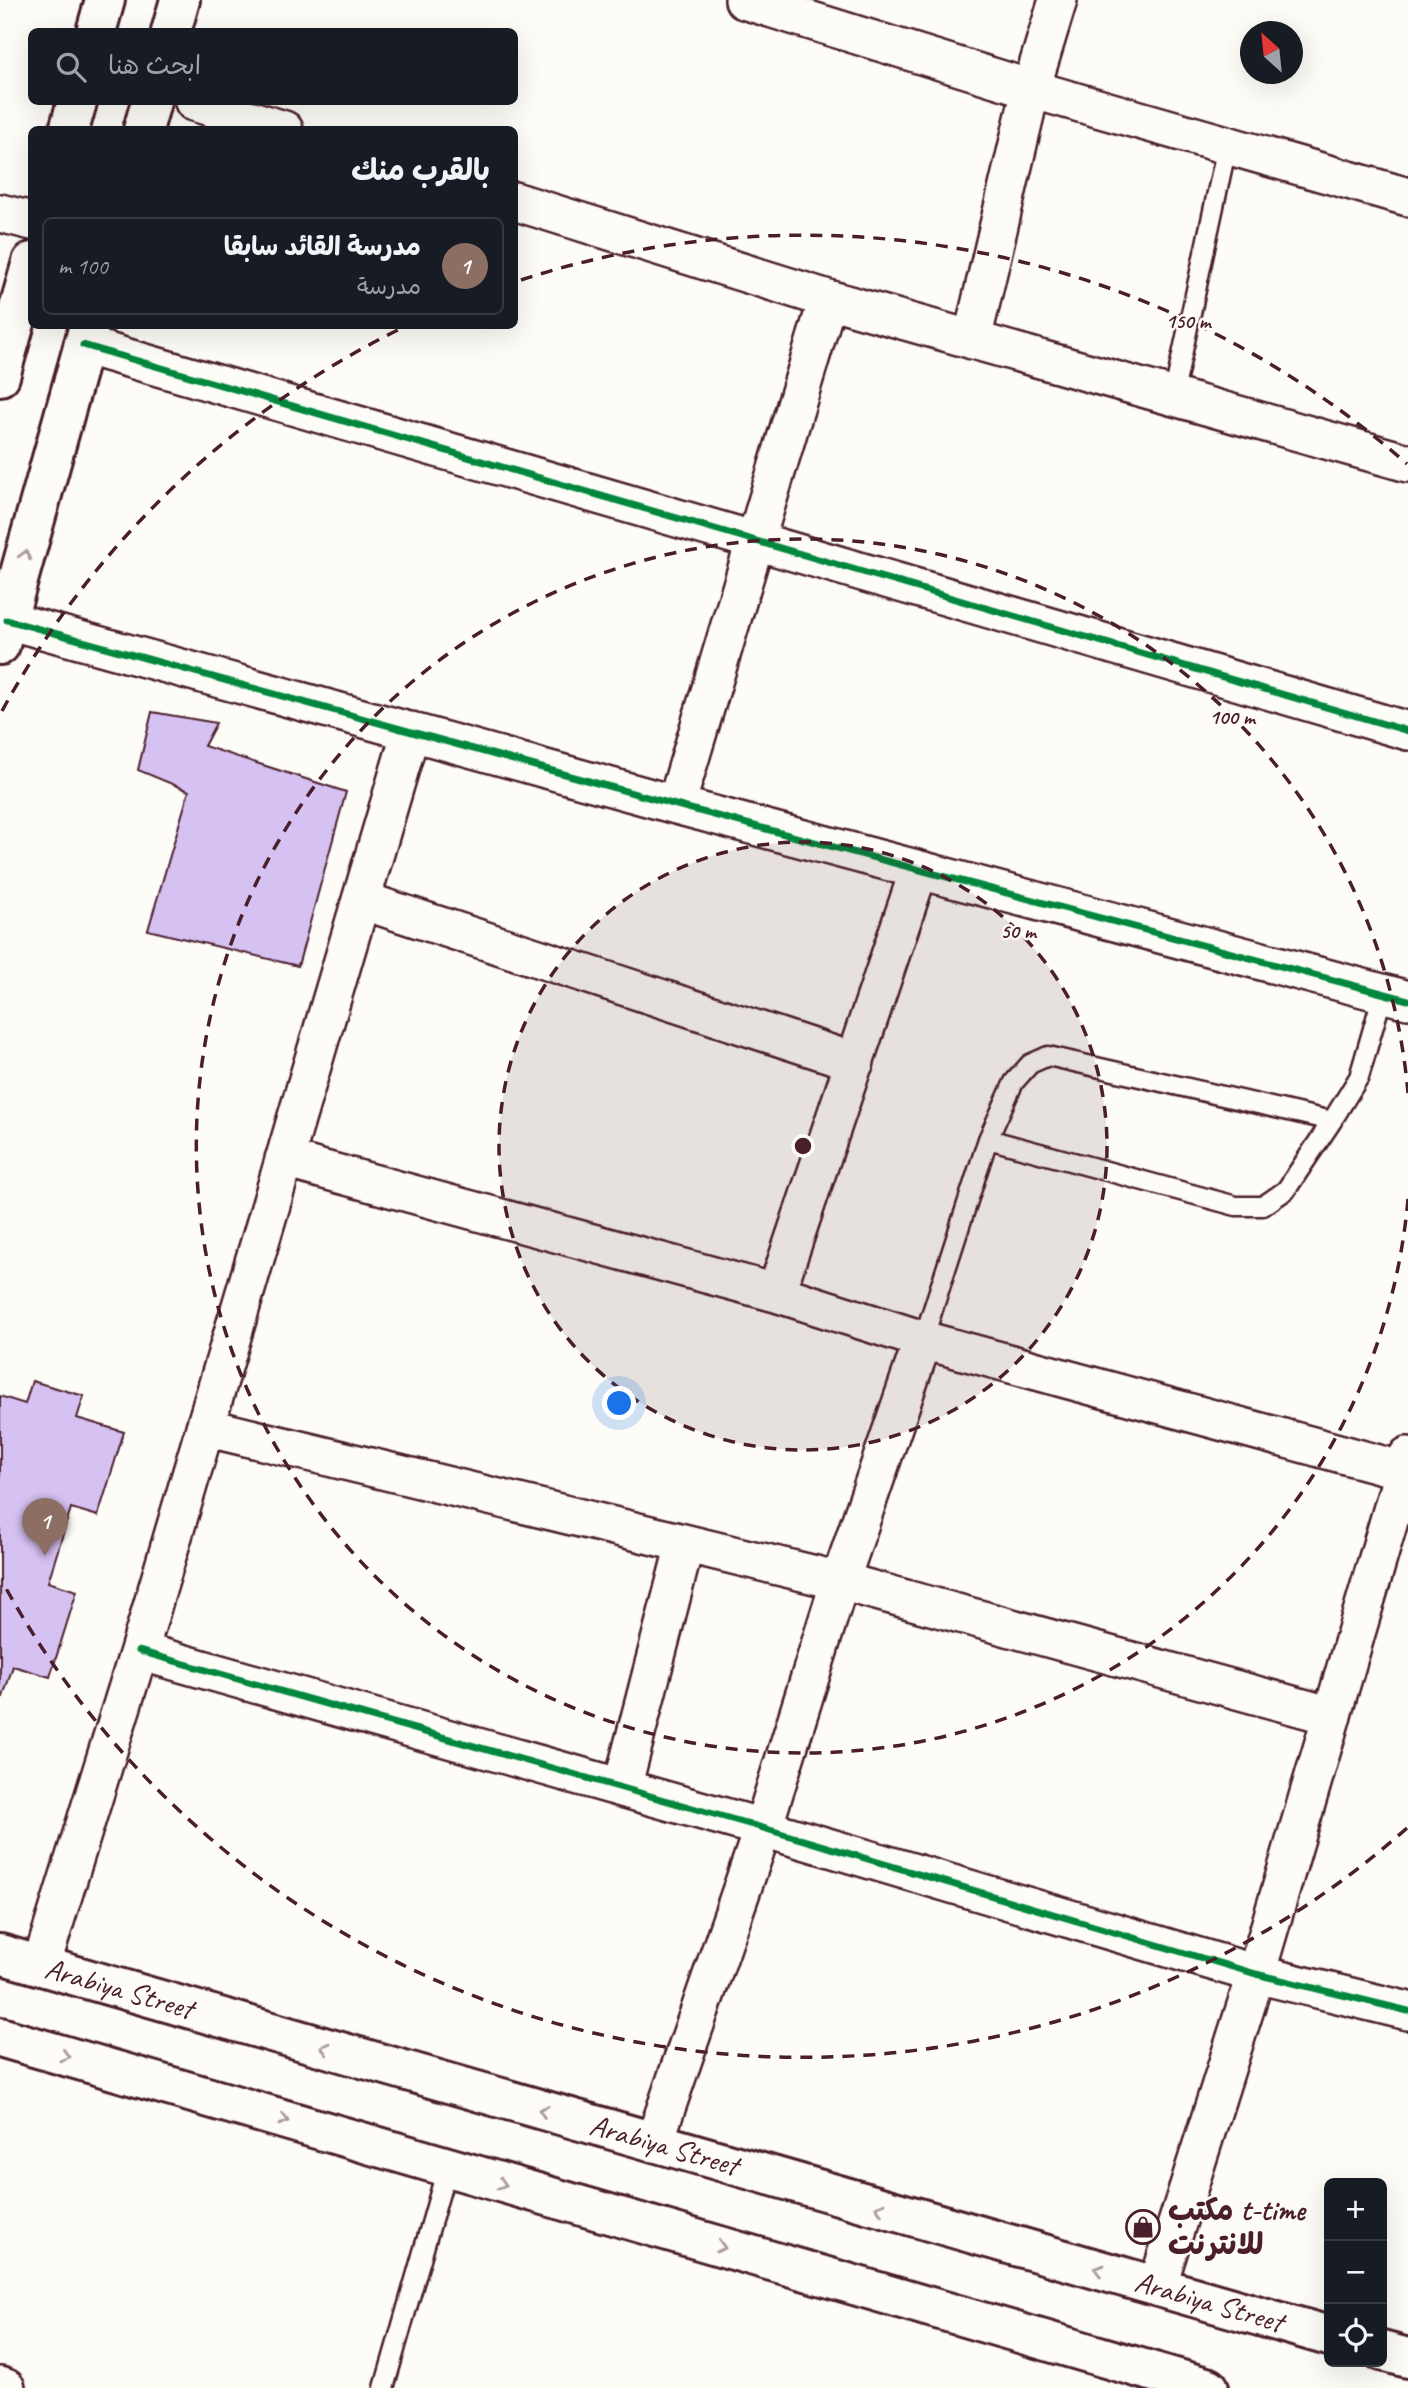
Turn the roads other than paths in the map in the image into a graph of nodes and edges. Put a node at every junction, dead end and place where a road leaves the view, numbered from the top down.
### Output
1 (105, 0) edge
2 (180, 0) edge
3 (744, 0) edge
4 (1058, 0) edge
5 (97, 28) edge
6 (172, 28) edge
7 (1031, 89) junction
8 (75, 105) edge
9 (150, 105) edge
10 (204, 105) edge
11 (70, 126) edge
12 (145, 126) edge
13 (271, 126) edge
14 (1227, 146) junction
15 (1408, 197) edge
16 (518, 202) edge
17 (0, 213) edge
18 (28, 220) edge
19 (28, 276) edge
20 (828, 299) junction
21 (86, 335) edge
22 (972, 340) junction
23 (0, 376) edge
24 (1172, 397) junction
25 (1408, 463) edge
26 (755, 540) junction
27 (4, 633) edge
28 (411, 731) junction
29 (1408, 731) edge
30 (676, 805) junction
31 (919, 870) junction
32 (361, 900) junction
33 (1402, 998) edge
34 (855, 1062) junction
35 (1332, 1121) junction
36 (988, 1139) junction
37 (284, 1158) junction
38 (776, 1293) junction
39 (923, 1340) junction
40 (205, 1427) junction
41 (1406, 1466) edge
42 (685, 1544) junction
43 (840, 1581) junction
44 (139, 1651) junction
45 (1332, 1716) junction
46 (622, 1788) junction
47 (763, 1828) junction
48 (0, 1954) edge
49 (41, 1966) junction
50 (1256, 1974) junction
51 (1408, 2011) edge
52 (0, 2036) edge
53 (654, 2143) junction
54 (447, 2168) junction
55 (1157, 2287) junction
56 (1324, 2335) edge
57 (1387, 2352) edge
58 (1408, 2358) edge
59 (0, 2386) edge
60 (6, 2388) edge
61 (384, 2388) edge
62 (1209, 2388) edge

1 - 5 main road
2 - 6 main road
3 - 7 street
4 - 7 street
7 - 14 street
7 - 22 street
8 - 11 main road
9 - 12 main road
10 - 13 street
14 - 15 street
14 - 24 lane
16 - 20 street
17 - 18 street
19 - 23 main road
20 - 22 street
20 - 26 street
21 - 26 street
27 -> 21 main road
22 - 24 street
24 - 25 street
26 - 29 street
26 - 30 street
27 - 28 street
28 - 30 street
28 - 32 street
30 - 31 street
31 - 33 street
31 - 34 street
32 - 34 street
32 - 37 street
33 - 35 lane
34 - 38 street
35 - 36 lane
35 - 36 lane
36 - 39 lane
37 - 38 street
37 - 40 street
38 - 39 street
39 - 41 street
39 - 43 street
40 - 42 street
40 - 44 street
41 - 45 street
42 - 43 street
42 - 46 street
43 - 45 street
43 - 47 street
44 - 46 street
44 - 49 street
45 - 50 street
46 - 47 street
47 - 50 street
47 - 53 street
48 - 49 main road, Arabiya Street
53 -> 49 main road, Arabiya Street
50 - 51 street
50 - 55 street
52 -> 54 main road
55 -> 53 main road, Arabiya Street
54 - 61 lane
54 -> 62 main road
55 - 56 main road, Arabiya Street
57 - 58 main road
59 - 60 street

